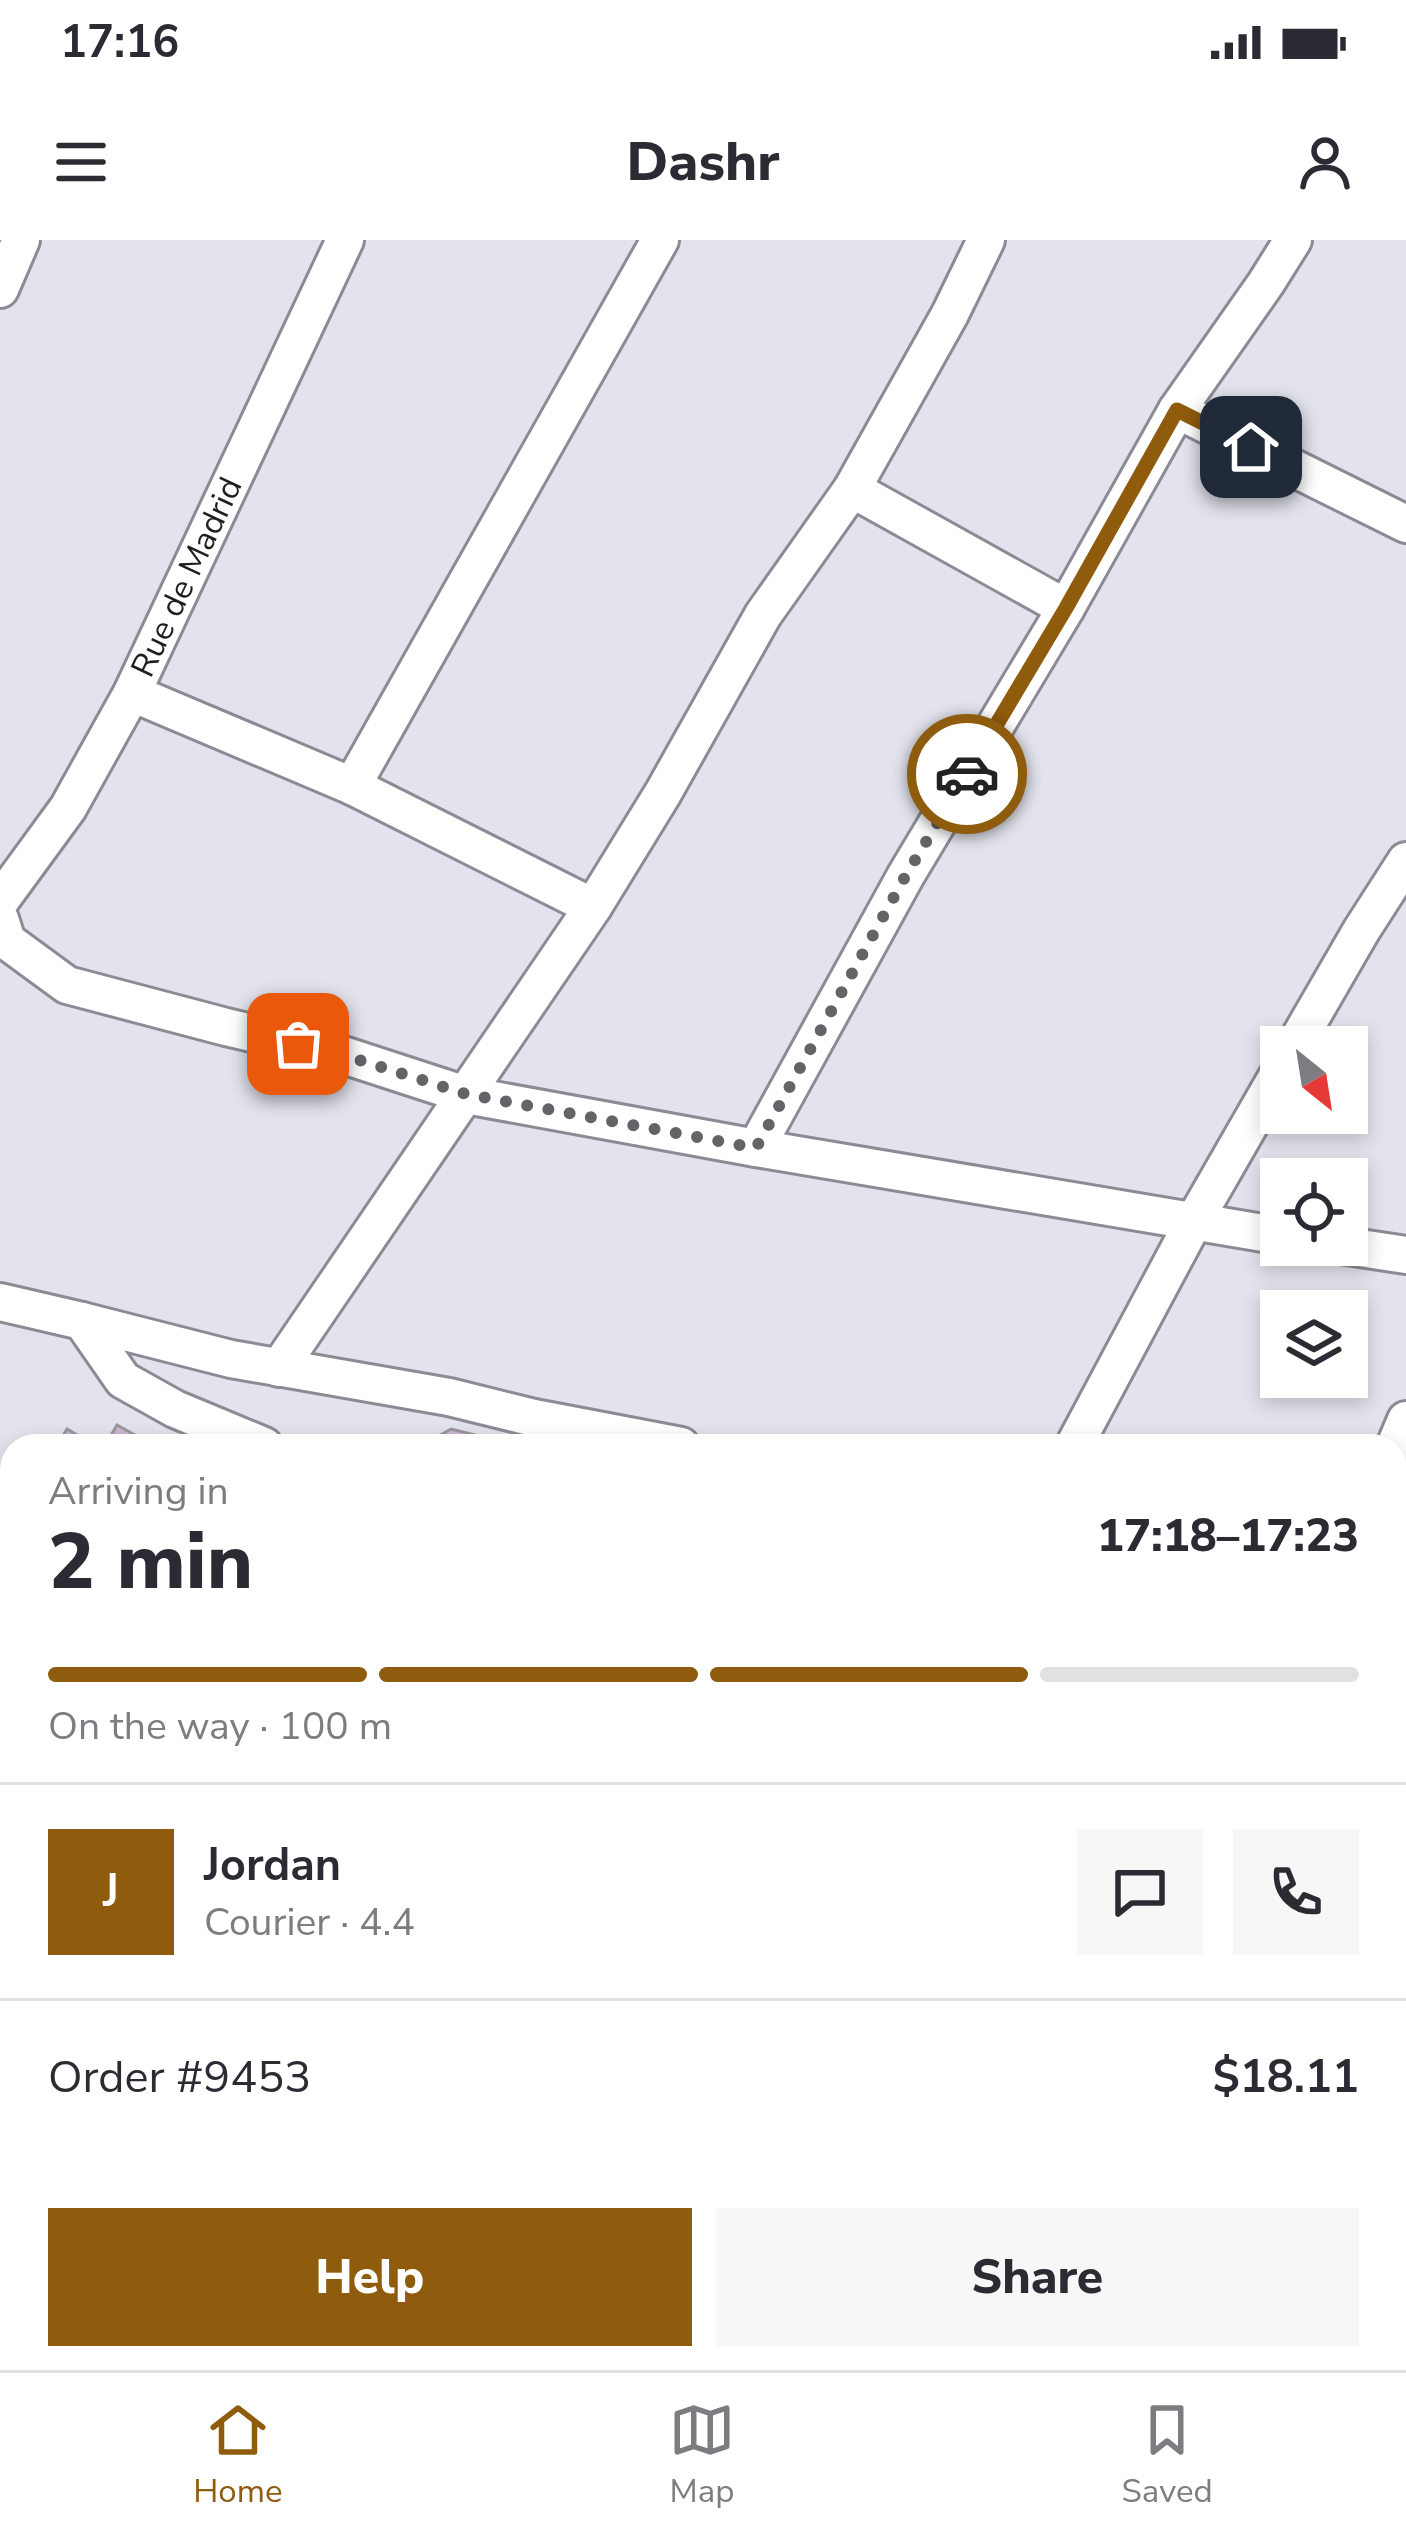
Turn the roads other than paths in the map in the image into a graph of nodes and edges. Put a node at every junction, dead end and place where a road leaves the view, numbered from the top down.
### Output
1 (22, 240) edge
2 (345, 240) edge
3 (659, 240) edge
4 (986, 240) edge
5 (1293, 240) edge
6 (0, 289) edge
7 (1177, 410) junction
8 (851, 489) junction
9 (1404, 518) edge
10 (1066, 608) junction
11 (131, 692) junction
12 (352, 786) junction
13 (1406, 861) edge
14 (0, 901) edge
15 (593, 907) junction
16 (2, 940) edge
17 (1306, 1026) edge
18 (466, 1094) junction
19 (1260, 1107) edge
20 (756, 1148) junction
21 (1193, 1223) junction
22 (1260, 1233) edge
23 (1368, 1249) edge
24 (1406, 1255) edge
25 (0, 1302) edge
26 (82, 1321) junction
27 (279, 1368) junction
28 (235, 1434) edge
29 (618, 1434) edge
30 (1080, 1434) edge

1 - 6 street
2 - 11 street, Rue de Madrid
3 - 12 street
4 - 8 street
5 - 7 street
7 - 9 street
7 - 10 street
8 - 10 street
8 - 15 street
10 - 20 street
11 - 12 street
11 - 14 street, Rue de Madrid
12 - 15 street
13 - 17 street
15 - 18 street
16 - 18 street
18 - 20 street
18 - 27 street
19 - 21 street
20 - 21 street
21 - 22 street
21 - 30 street
23 - 24 street
25 - 26 street
26 - 27 street
26 - 28 street
27 - 29 street

